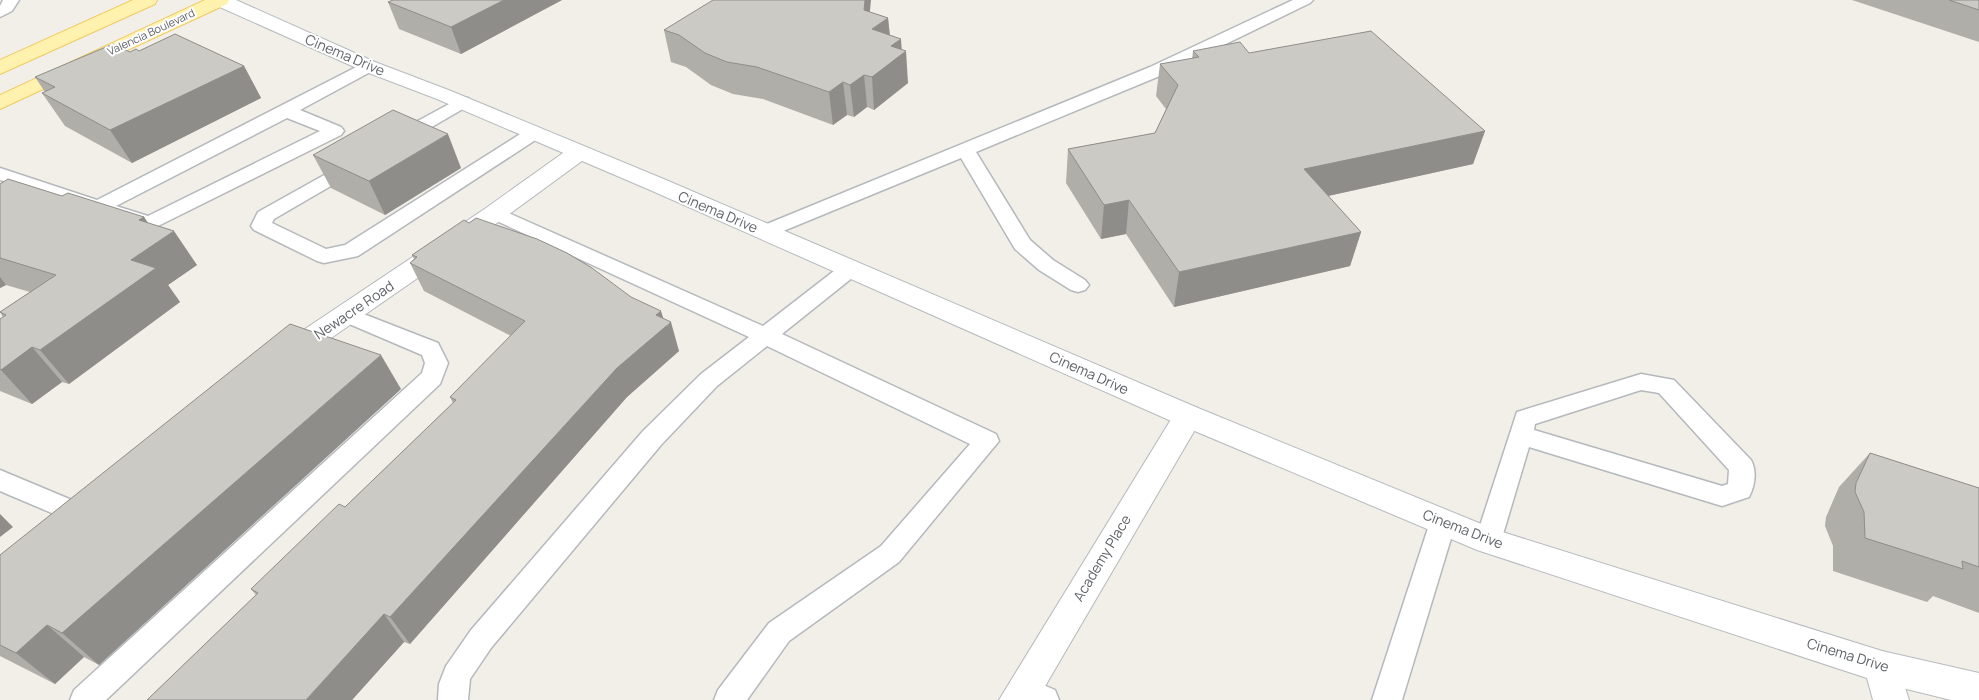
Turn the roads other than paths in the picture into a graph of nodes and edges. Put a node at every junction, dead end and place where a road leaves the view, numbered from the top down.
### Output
1 (11, 0) edge
2 (148, 0) edge
3 (220, 0) edge
4 (1305, 0) edge
5 (0, 12) edge
6 (368, 66) junction
7 (0, 68) edge
8 (462, 102) junction
9 (0, 103) edge
10 (286, 111) junction
11 (534, 133) junction
12 (385, 147) edge
13 (966, 150) junction
14 (578, 153) junction
15 (368, 156) edge
16 (0, 174) edge
17 (98, 206) junction
18 (495, 213) junction
19 (764, 232) junction
20 (850, 269) junction
21 (1078, 285) dead end
22 (348, 314) junction
23 (766, 336) junction
24 (265, 373) edge
25 (1188, 416) junction
26 (1520, 435) junction
27 (0, 480) edge
28 (99, 513) joint
29 (1443, 522) junction
30 (68, 538) edge
31 (1488, 540) junction
32 (1882, 667) junction
33 (1979, 690) edge
34 (1028, 697) edge
35 (85, 700) edge
36 (453, 700) edge
37 (729, 700) edge
38 (1387, 700) edge
39 (1891, 700) edge

1 - 5 lane
2 - 7 main road
3 - 6 street, Cinema Drive
3 - 9 main road, Valencia Boulevard
4 - 13 lane
6 - 8 street, Cinema Drive
6 - 10 lane
8 - 11 street, Cinema Drive
8 - 12 lane
10 - 17 lane
10 - 17 lane
11 - 14 street, Cinema Drive
11 - 15 lane
13 - 19 lane
13 - 21 lane
14 - 18 street, Newacre Road
14 - 19 street, Cinema Drive
16 - 17 lane
18 - 22 street, Newacre Road
18 - 23 lane
19 - 20 street, Cinema Drive
20 - 23 lane
20 - 25 street, Cinema Drive
22 - 24 street, Newacre Road
22 - 35 lane
23 - 36 lane
23 - 37 lane
25 - 29 street, Cinema Drive
25 - 34 street, Academy Place
26 - 26 lane
26 - 31 lane
27 - 28 lane
28 - 30 street
29 - 31 street, Cinema Drive
29 - 38 lane
31 - 32 street, Cinema Drive
32 - 33 street, Cinema Drive
32 - 39 street

